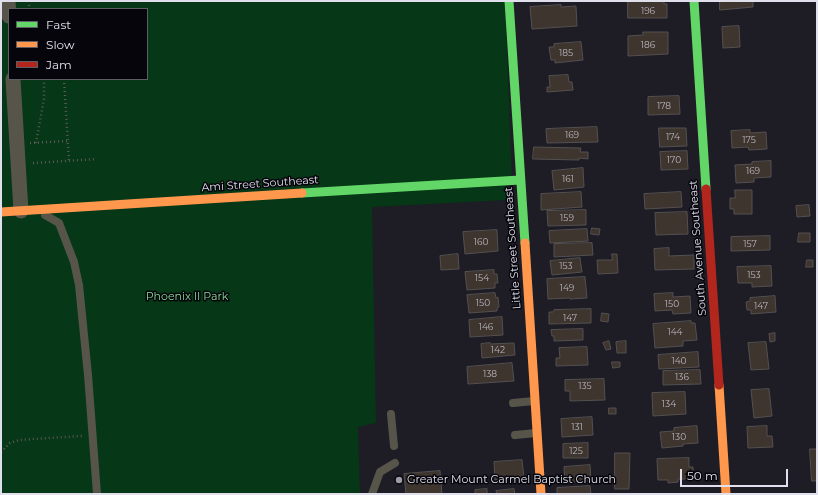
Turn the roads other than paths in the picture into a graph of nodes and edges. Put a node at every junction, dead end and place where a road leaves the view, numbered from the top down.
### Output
1 (509, 1) edge
2 (694, 1) edge
3 (13, 80) edge
4 (520, 180) junction
5 (28, 210) junction
6 (1, 212) edge
7 (534, 400) junction
8 (513, 403) dead end
9 (391, 414) dead end
10 (537, 433) junction
11 (515, 435) dead end
12 (394, 446) dead end
13 (395, 463) dead end
14 (97, 494) edge
15 (372, 494) edge
16 (540, 494) edge
17 (726, 494) edge

1 - 4 street, Little Street Southeast
2 - 17 street, South Avenue Southeast
3 - 5 street
4 - 5 street, Ami Street Southeast
4 - 7 street, Little Street Southeast
5 - 6 street, Ami Street Southeast
5 - 14 lane
7 - 8 lane
7 - 10 street, Little Street Southeast
9 - 12 lane
10 - 11 lane
10 - 16 street, Little Street Southeast
13 - 15 lane

